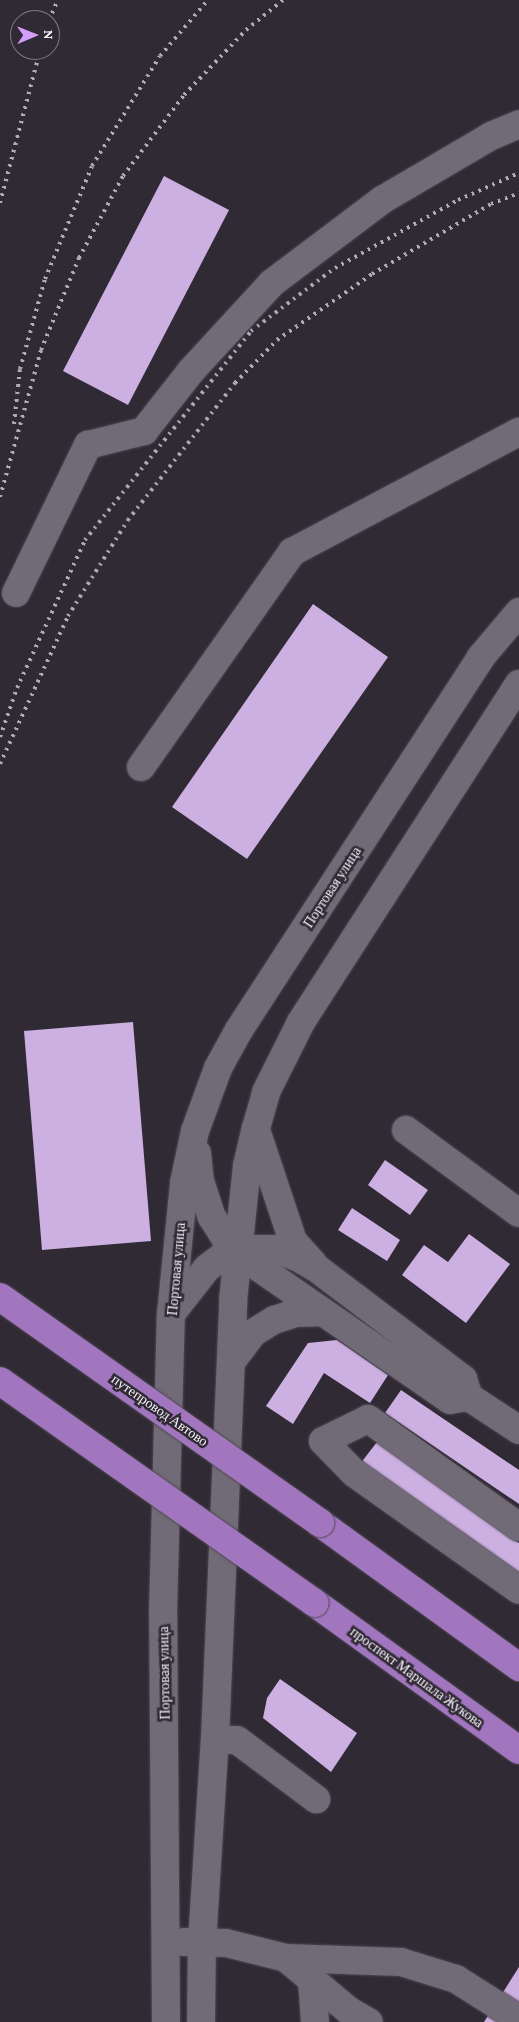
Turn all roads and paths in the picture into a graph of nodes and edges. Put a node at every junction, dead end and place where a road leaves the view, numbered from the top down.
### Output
1 (519, 124) edge
2 (519, 432) edge
3 (16, 593) dead end
4 (519, 612) edge
5 (519, 684) edge
6 (141, 767) dead end
7 (256, 1128) junction
8 (406, 1130) dead end
9 (195, 1131) junction
10 (519, 1213) edge
11 (236, 1250) junction
12 (319, 1270) junction
13 (0, 1297) edge
14 (320, 1312) junction
15 (171, 1314) junction
16 (232, 1362) junction
17 (0, 1380) edge
18 (469, 1397) junction
19 (519, 1430) edge
20 (519, 1527) edge
21 (519, 1590) edge
22 (519, 1667) edge
23 (215, 1738) junction
24 (519, 1750) edge
25 (316, 1799) dead end
26 (167, 1942) junction
27 (202, 1943) junction
28 (286, 1958) junction
29 (312, 1980) junction
30 (519, 2019) edge
31 (166, 2022) edge
32 (201, 2022) edge
33 (315, 2022) edge
34 (369, 2022) edge

1 - 3 street
2 - 6 street
4 - 9 street, Портовая улица
5 - 7 street
7 - 11 street
7 - 12 street
8 - 10 street
9 - 11 street
9 - 15 street, Портовая улица
11 - 12 street
11 - 14 street
11 - 15 street
11 - 16 street
12 - 18 street
13 - 22 main road, путепровод Автово, bridge
14 - 16 street
14 - 18 street
15 - 26 street, Портовая улица
16 - 23 street
17 - 24 main road, проспект Маршала Жукова, bridge
18 - 19 street
20 - 21 street
23 - 25 street
23 - 27 street
26 - 27 street
26 - 31 street, Портовая улица
27 - 28 street
27 - 32 street
28 - 29 street
28 - 30 street
29 - 33 street
29 - 34 street

